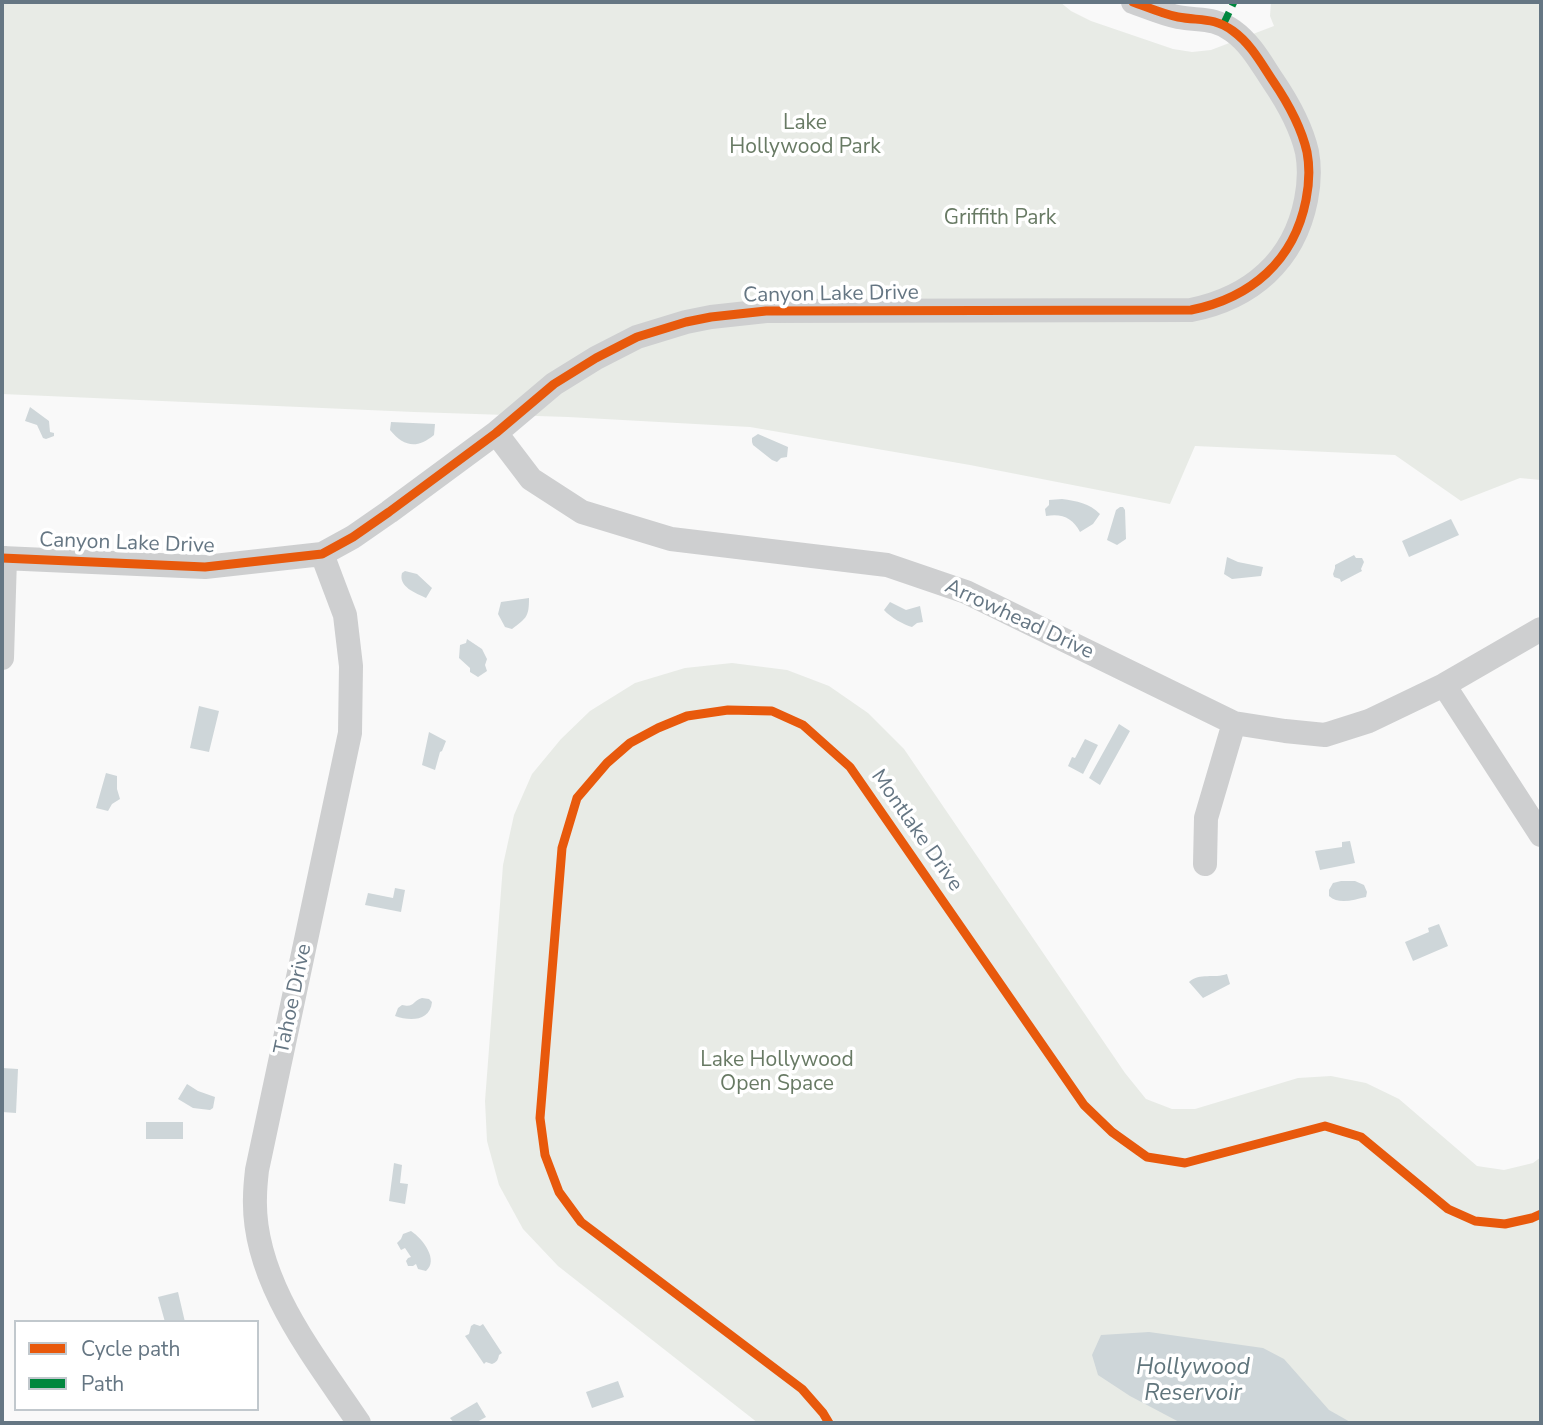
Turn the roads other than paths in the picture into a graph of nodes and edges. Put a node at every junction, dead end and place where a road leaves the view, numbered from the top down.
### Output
1 (1133, 2) edge
2 (496, 433) junction
3 (322, 554) junction
4 (4, 558) edge
5 (1541, 629) edge
6 (2, 658) edge
7 (1444, 685) junction
8 (1234, 723) junction
9 (1541, 835) edge
10 (1205, 864) dead end
11 (359, 1423) edge

1 - 2 street, Canyon Lake Drive
2 - 3 street, Canyon Lake Drive
2 - 8 street, Arrowhead Drive
3 - 4 street, Canyon Lake Drive
3 - 11 street, Tahoe Drive
4 - 6 street
5 - 7 street, Arrowhead Drive
7 - 8 street, Arrowhead Drive
7 - 9 street
8 - 10 street

